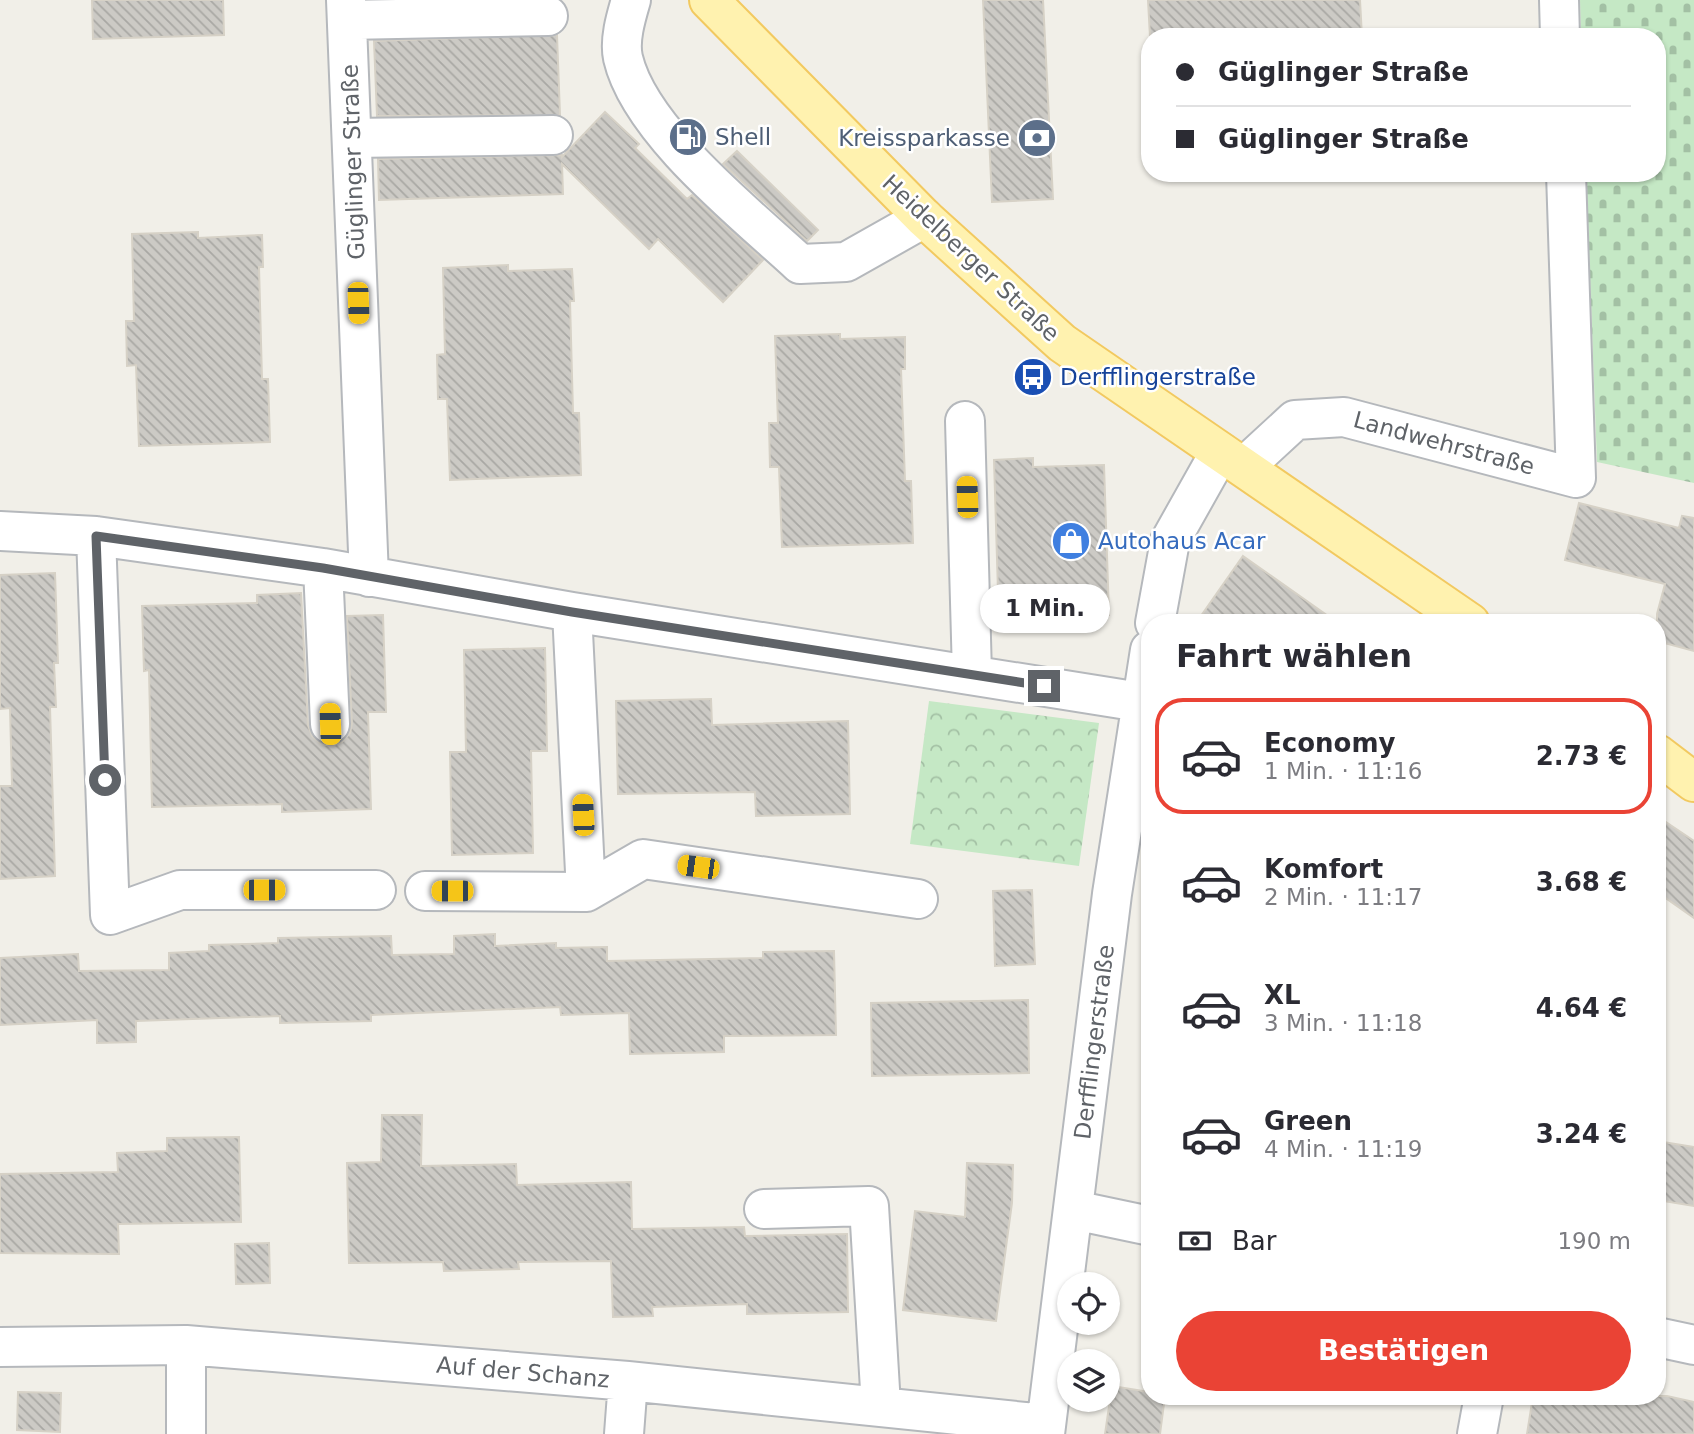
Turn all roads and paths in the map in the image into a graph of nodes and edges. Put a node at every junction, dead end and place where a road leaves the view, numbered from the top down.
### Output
1 (631, 0) edge
2 (709, 0) edge
3 (1559, 0) edge
4 (347, 10) edge
5 (548, 16) dead end
6 (1560, 28) edge
7 (554, 135) dead end
8 (352, 138) junction
9 (1566, 185) edge
10 (924, 219) junction
11 (965, 421) dead end
12 (1232, 460) junction
13 (0, 531) edge
14 (96, 536) junction
15 (323, 568) junction
16 (369, 577) junction
17 (572, 612) junction
18 (1157, 614) edge
19 (1457, 614) edge
20 (972, 674) junction
21 (1141, 697) edge
22 (1140, 702) junction
23 (330, 724) dead end
24 (1666, 761) edge
25 (1694, 782) edge
26 (376, 890) dead end
27 (425, 891) dead end
28 (586, 892) junction
29 (918, 899) dead end
30 (764, 1209) dead end
31 (1074, 1210) junction
32 (1141, 1224) edge
33 (1666, 1339) edge
34 (186, 1345) junction
35 (1694, 1345) edge
36 (0, 1347) edge
37 (628, 1381) junction
38 (1482, 1405) edge
39 (881, 1406) junction
40 (1045, 1429) edge
41 (186, 1434) edge
42 (624, 1434) edge
43 (1477, 1434) edge

1 - 10 street
2 - 10 main road, Heidelberger Straße
3 - 6 street
4 - 5 street
4 - 8 street, Güglinger Straße
7 - 8 street
8 - 16 street, Güglinger Straße
9 - 12 street, Landwehrstraße
10 - 12 main road, Heidelberger Straße
11 - 20 street
12 - 18 street
12 - 19 main road, Heidelberger Straße
13 - 14 street
14 - 15 street
14 - 26 street
15 - 16 street
15 - 23 street
16 - 17 street
17 - 20 street
17 - 28 street
20 - 22 street
21 - 22 street, Derfflingerstraße
22 - 31 street, Derfflingerstraße
24 - 25 main road
27 - 28 street
28 - 29 street
30 - 39 street
31 - 32 street
31 - 40 street, Derfflingerstraße
33 - 35 street
34 - 36 street, Auf der Schanz
34 - 37 street, Auf der Schanz
34 - 41 street
37 - 39 street, Auf der Schanz
37 - 42 street
38 - 43 street
39 - 40 street, Auf der Schanz

